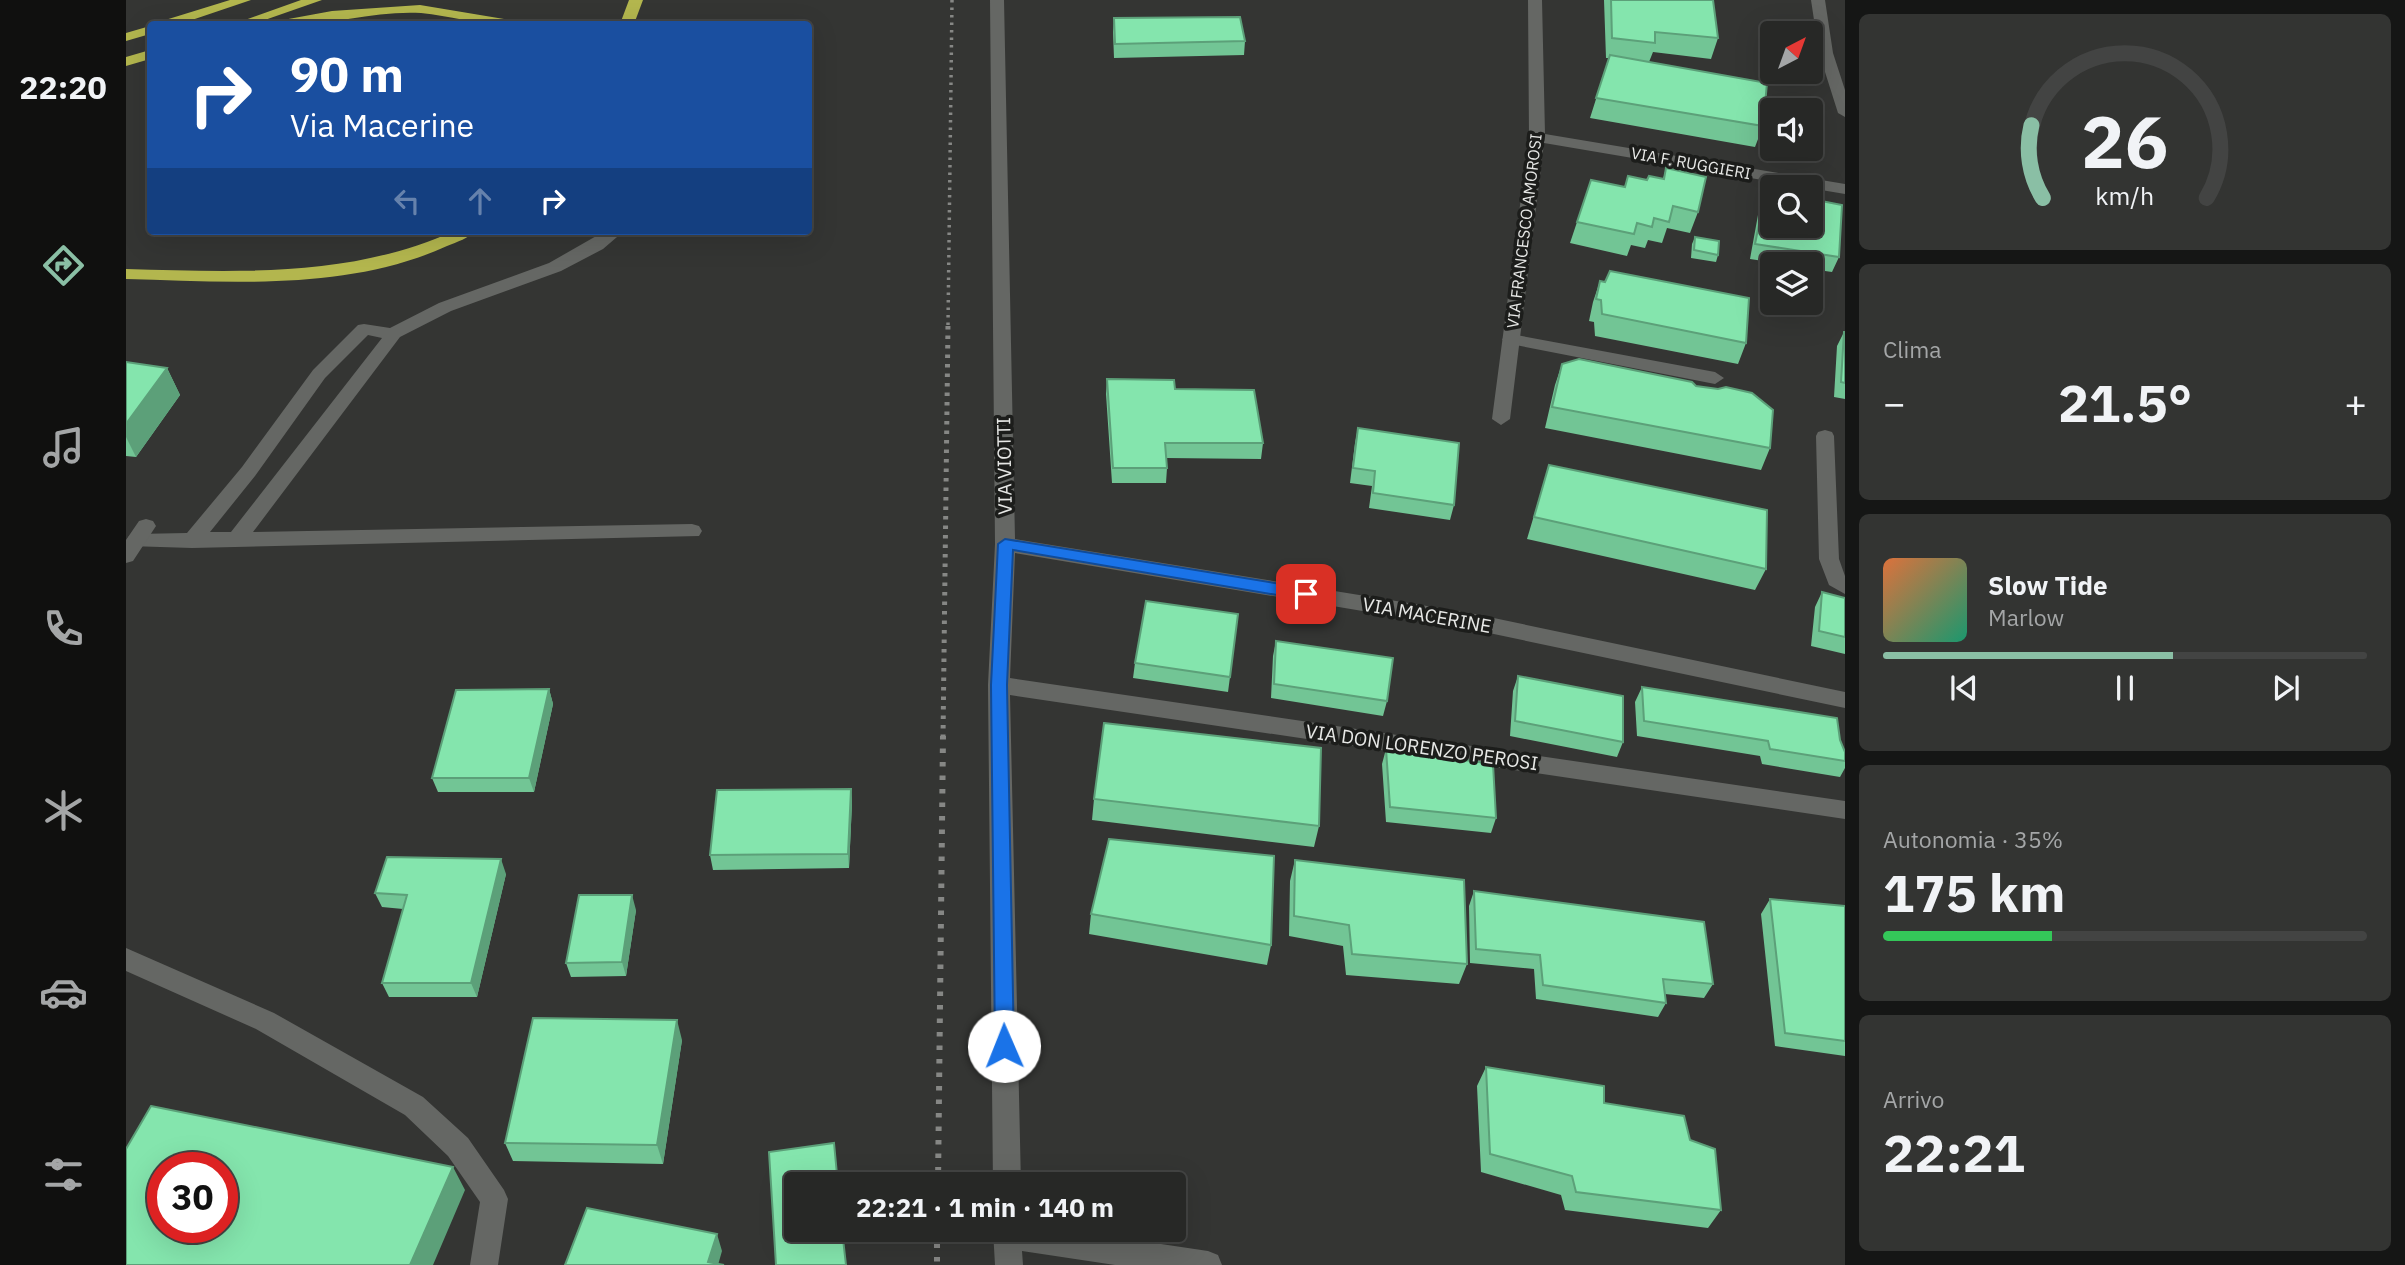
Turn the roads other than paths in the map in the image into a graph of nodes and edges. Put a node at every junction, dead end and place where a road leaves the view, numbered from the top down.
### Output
1 (244, 0) edge
2 (315, 0) edge
3 (636, 0) edge
4 (998, 0) edge
5 (1535, 0) edge
6 (1818, 0) edge
7 (177, 21) edge
8 (250, 21) edge
9 (299, 21) edge
10 (492, 21) edge
11 (627, 21) edge
12 (147, 31) edge
13 (126, 37) edge
14 (147, 55) edge
15 (126, 62) edge
16 (1845, 113) edge
17 (1536, 136) junction
18 (1845, 189) edge
19 (460, 235) edge
20 (611, 235) edge
21 (126, 274) edge
22 (392, 334) junction
23 (1511, 339) junction
24 (1715, 378) dead end
25 (1501, 419) dead end
26 (1825, 436) dead end
27 (692, 531) dead end
28 (236, 540) junction
29 (136, 541) edge
30 (192, 541) junction
31 (1005, 544) junction
32 (1845, 587) edge
33 (999, 685) junction
34 (1845, 700) edge
35 (1845, 810) edge
36 (126, 959) edge
37 (1007, 1172) edge
38 (1008, 1242) edge
39 (1064, 1242) edge
40 (484, 1265) edge
41 (1009, 1265) edge
42 (1208, 1265) edge

1 - 7 highway
2 - 8 highway
3 - 11 highway
4 - 31 street, VIA VIOTTI
5 - 17 street, VIA FRANCESCO AMOROSI
6 - 16 street
9 - 10 highway
12 - 13 highway
14 - 15 highway
17 - 18 street, VIA F. RUGGIERI
17 - 23 street, VIA FRANCESCO AMOROSI
19 - 21 highway
20 - 22 street
22 - 28 street
22 - 30 street
23 - 24 street
23 - 25 street, VIA FRANCESCO AMOROSI
26 - 32 street
27 - 28 street
28 - 30 street
29 - 30 street
31 - 33 street, VIA VIOTTI
31 - 34 street, VIA MACERINE
33 - 35 street, VIA DON LORENZO PEROSI
33 - 37 street, VIA VIOTTI
36 - 40 street
38 - 41 street
39 - 42 street

